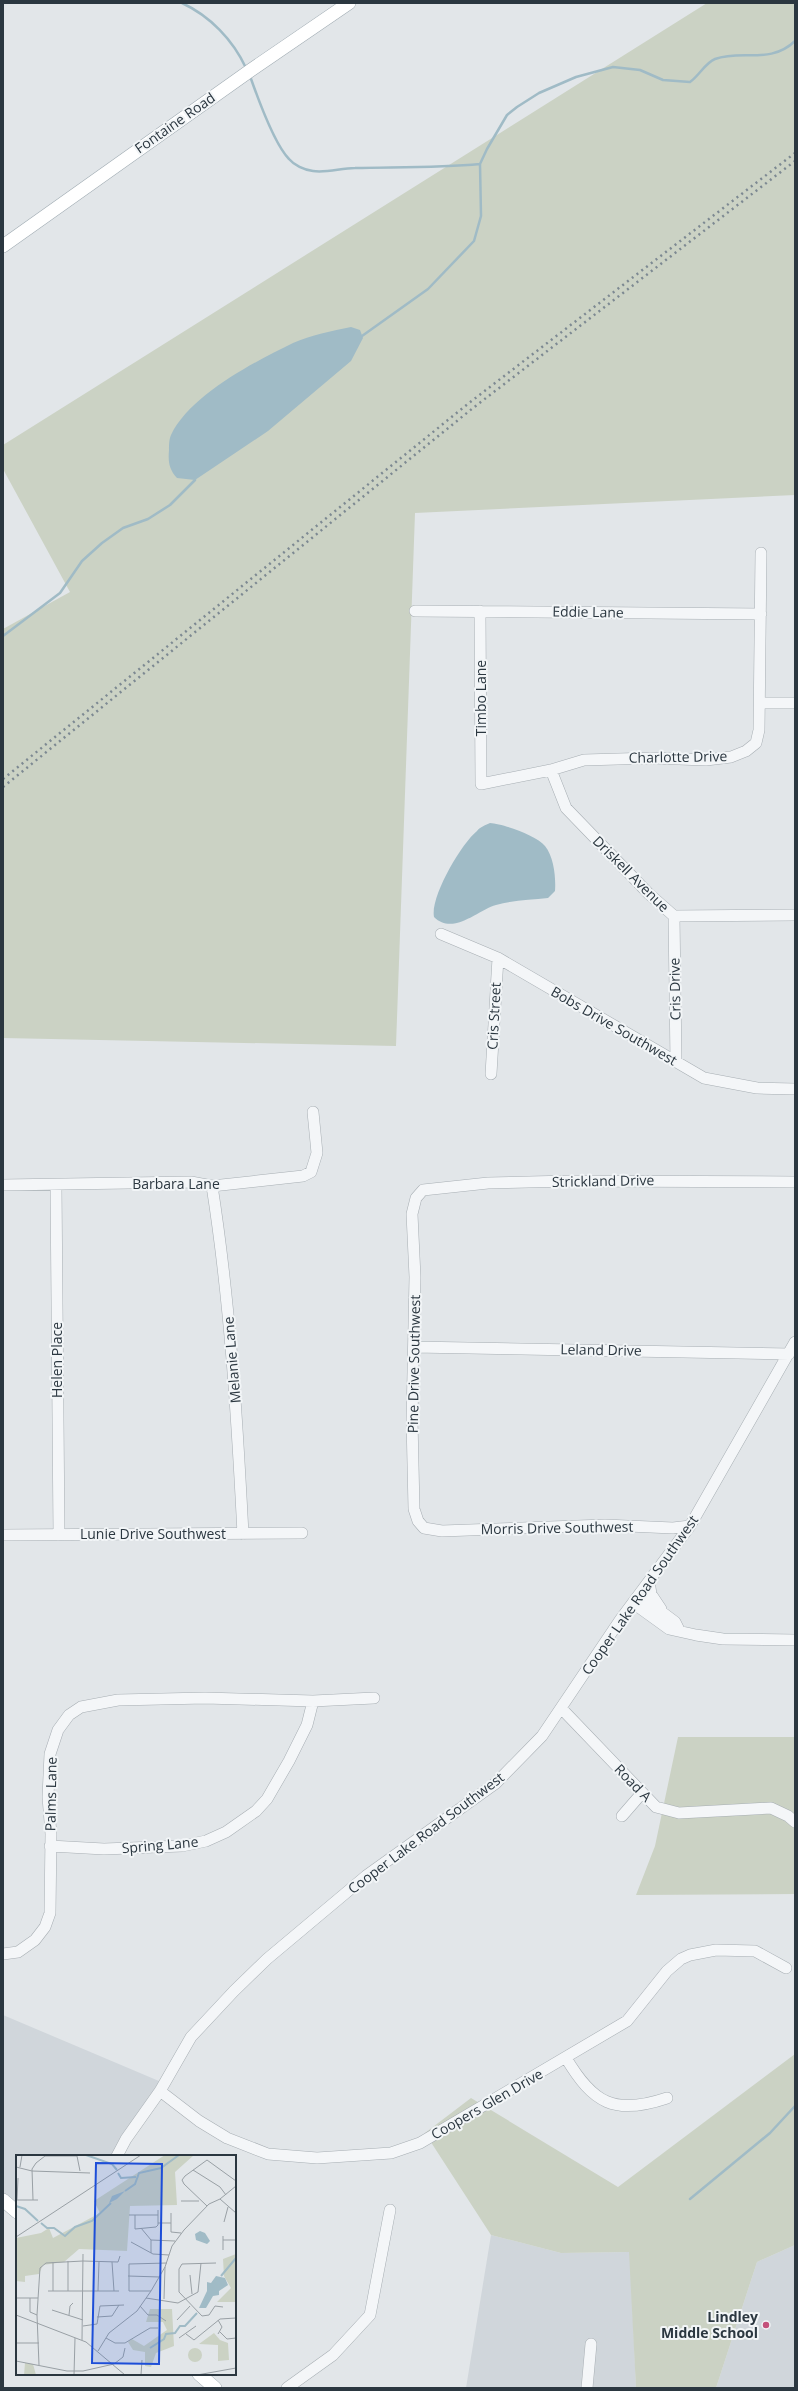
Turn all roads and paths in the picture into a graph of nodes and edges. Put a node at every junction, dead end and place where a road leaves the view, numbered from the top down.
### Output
1 (349, 3) edge
2 (3, 246) edge
3 (761, 553) dead end
4 (415, 611) dead end
5 (480, 611) junction
6 (761, 614) junction
7 (761, 703) junction
8 (795, 703) edge
9 (551, 770) junction
10 (481, 784) joint
11 (795, 915) edge
12 (674, 916) junction
13 (441, 934) dead end
14 (498, 958) junction
15 (676, 1062) junction
16 (491, 1074) dead end
17 (795, 1088) edge
18 (313, 1112) dead end
19 (795, 1182) edge
20 (3, 1185) edge
21 (56, 1186) junction
22 (212, 1186) junction
23 (416, 1198) joint
24 (795, 1342) edge
25 (414, 1346) junction
26 (789, 1354) junction
27 (690, 1526) junction
28 (424, 1528) joint
29 (302, 1533) dead end
30 (243, 1534) junction
31 (3, 1535) edge
32 (59, 1535) junction
33 (649, 1581) junction
34 (636, 1599) junction
35 (664, 1614) junction
36 (679, 1630) junction
37 (795, 1640) edge
38 (374, 1698) dead end
39 (313, 1701) junction
40 (561, 1708) junction
41 (642, 1793) junction
42 (622, 1816) dead end
43 (795, 1822) edge
44 (50, 1846) junction
45 (3, 1954) edge
46 (786, 1968) dead end
47 (566, 2058) junction
48 (160, 2091) junction
49 (667, 2098) dead end
50 (118, 2155) edge
51 (3, 2200) edge
52 (390, 2210) dead end
53 (16, 2211) edge
54 (591, 2344) dead end
55 (201, 2375) edge
56 (215, 2388) edge
57 (287, 2388) edge
58 (587, 2388) edge

1 - 2 main road, Fontaine Road
3 - 6 street, Charlotte Drive
4 - 5 street, Eddie Lane
5 - 6 street, Eddie Lane
5 - 10 street, Timbo Lane
6 - 7 street, Charlotte Drive
7 - 8 street
7 - 9 street, Charlotte Drive
9 - 10 street, Charlotte Drive
9 - 12 street, Driskell Avenue
11 - 12 street, Driskell Avenue
12 - 15 street, Cris Drive
13 - 14 street, Bobs Drive Southwest
14 - 15 street, Bobs Drive Southwest
14 - 16 street, Cris Street
15 - 17 street, Bobs Drive Southwest
18 - 22 street, Barbara Lane
19 - 23 street, Strickland Drive
20 - 21 street, Barbara Lane
21 - 22 street, Barbara Lane
21 - 32 street, Helen Place
22 - 30 street, Melanie Lane
23 - 25 street, Pine Drive Southwest
24 - 26 street, Cooper Lake Road Southwest
25 - 26 street, Leland Drive
25 - 28 street, Pine Drive Southwest
26 - 27 street, Cooper Lake Road Southwest
27 - 28 street, Morris Drive Southwest
27 - 33 street, Cooper Lake Road Southwest
29 - 30 street, Lunie Drive Southwest
30 - 32 street, Lunie Drive Southwest
31 - 32 street, Lunie Drive Southwest
33 - 34 street, Cooper Lake Road Southwest
33 - 35 street
34 - 35 street
34 - 36 street
34 - 40 street, Cooper Lake Road Southwest
35 - 36 street
36 - 37 street
38 - 39 street, Palms Lane
39 - 44 street, Spring Lane
39 - 44 street, Palms Lane
40 - 41 street, Road A
40 - 48 street, Cooper Lake Road Southwest
41 - 42 street
41 - 43 street, Road A
44 - 45 street, Palms Lane
46 - 47 street, Coopers Glen Drive
47 - 48 street, Coopers Glen Drive
47 - 49 street
48 - 50 street, Cooper Lake Road Southwest
51 - 53 main road
52 - 57 street
54 - 58 street
55 - 56 main road

